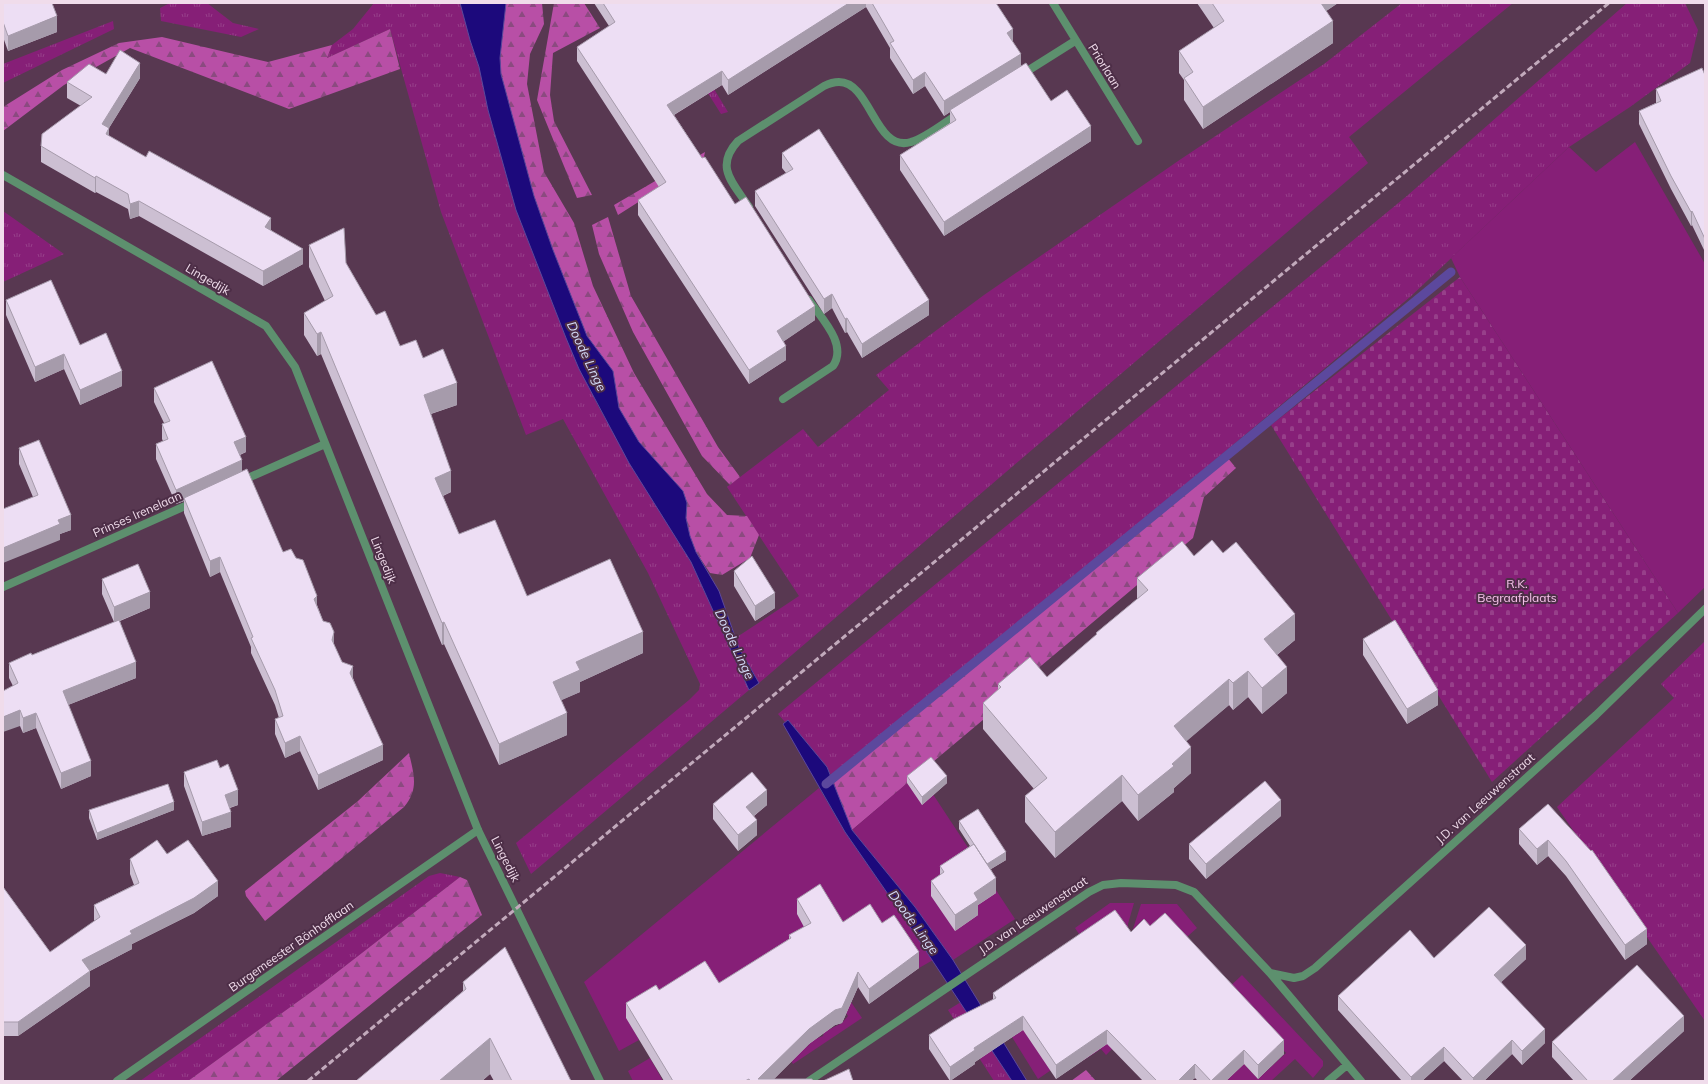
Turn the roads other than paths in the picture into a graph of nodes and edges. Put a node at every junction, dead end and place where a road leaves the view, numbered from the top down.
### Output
1 (1053, 3) edge
2 (1075, 41) junction
3 (1014, 79) edge
4 (967, 109) edge
5 (1138, 141) dead end
6 (3, 175) edge
7 (754, 215) edge
8 (805, 294) edge
9 (783, 399) dead end
10 (325, 444) junction
11 (232, 485) edge
12 (203, 498) edge
13 (3, 587) edge
14 (1705, 610) edge
15 (478, 830) junction
16 (1270, 973) junction
17 (1347, 1065) junction
18 (117, 1081) edge
19 (600, 1081) edge
20 (809, 1081) edge
21 (1328, 1081) edge
22 (1361, 1081) edge

1 - 2 street, Priorlaan
2 - 3 street
2 - 5 street, Priorlaan
4 - 7 street
6 - 10 street, Lingedijk
8 - 9 street
10 - 11 street
10 - 15 street, Lingedijk
12 - 13 street, Prinses Irenelaan
14 - 16 street, J.D. van Leeuwenstraat
15 - 18 street, Burgemeester Bönhofflaan
15 - 19 street, Lingedijk
16 - 17 street, J.D. van Leeuwenstraat
16 - 20 street, J.D. van Leeuwenstraat
17 - 21 street
17 - 22 street, J.D. van Leeuwenstraat

